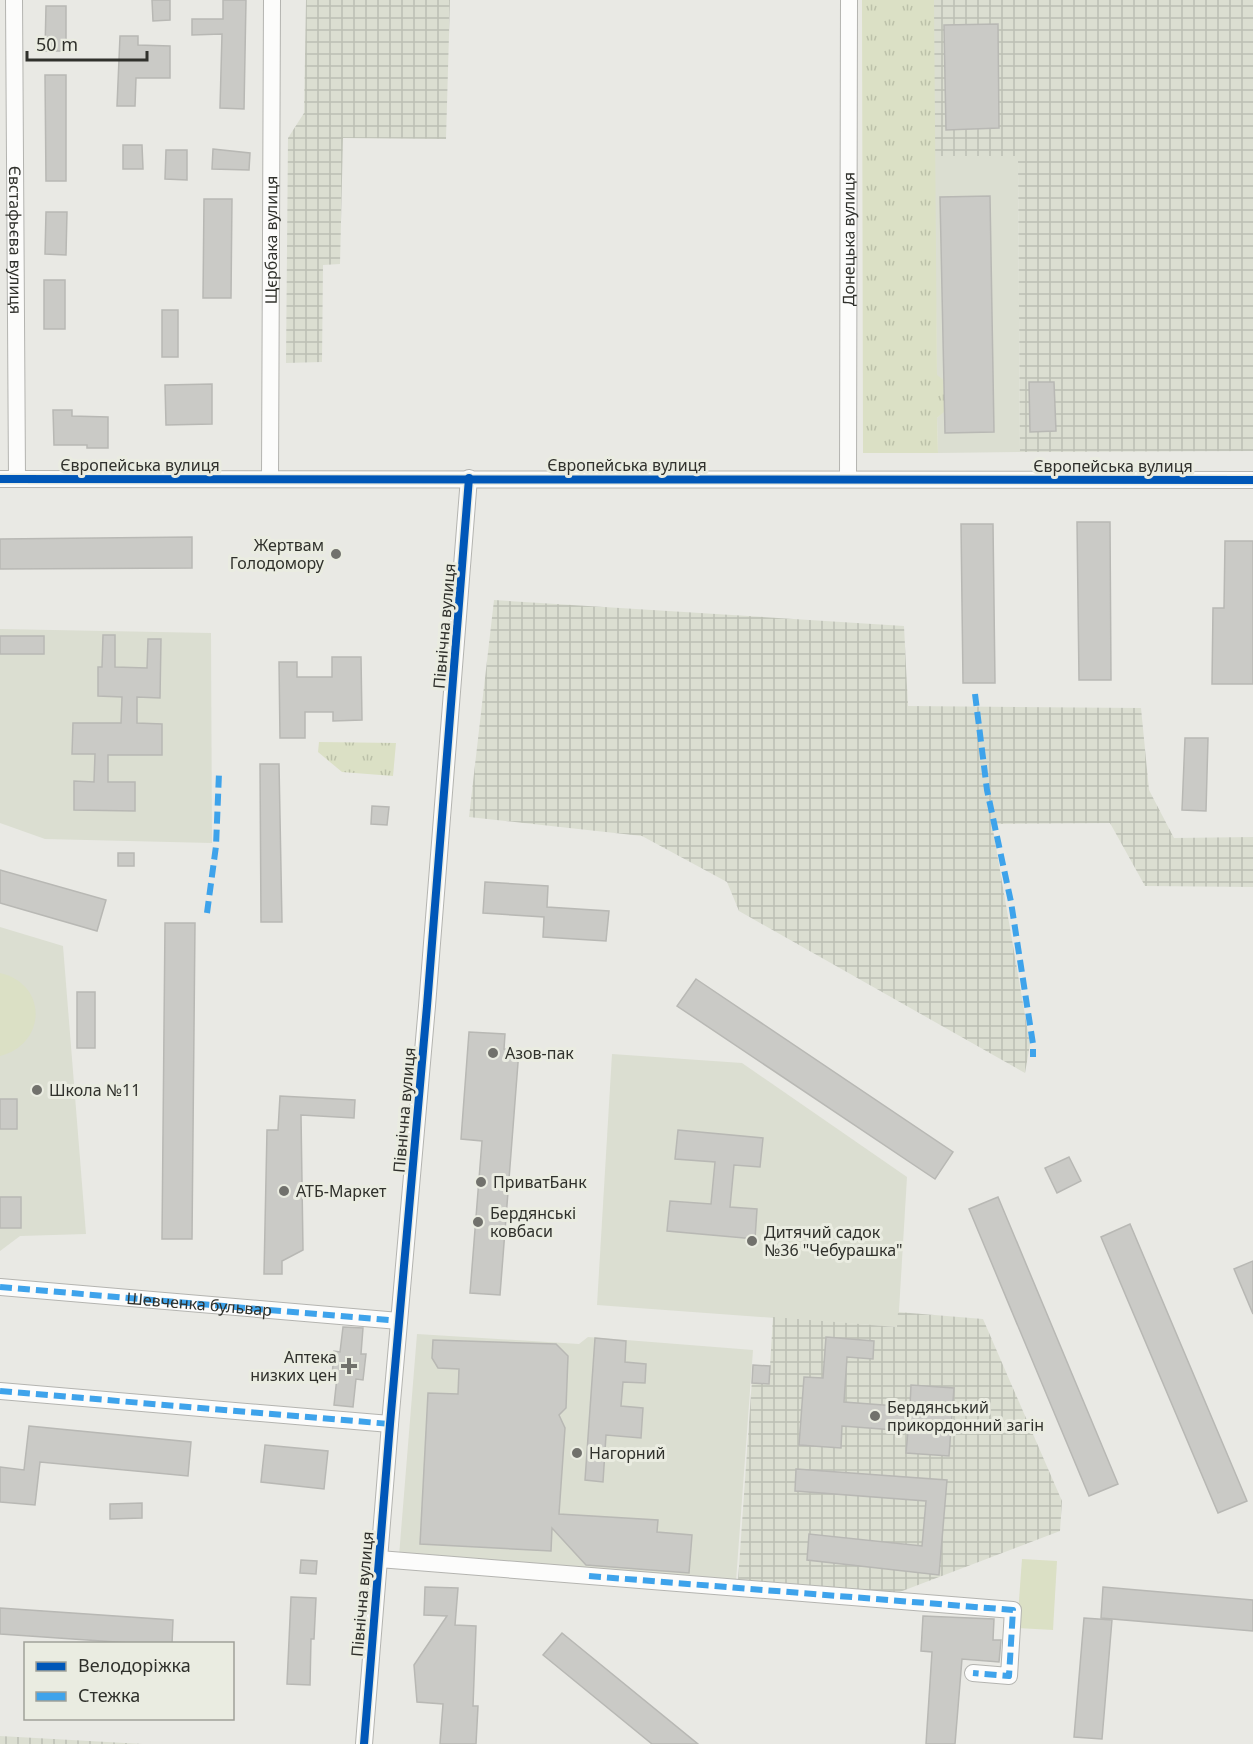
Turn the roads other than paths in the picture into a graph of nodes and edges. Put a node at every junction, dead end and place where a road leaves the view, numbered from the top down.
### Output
1 (14, 0) edge
2 (272, 0) edge
3 (849, 0) edge
4 (270, 478) junction
5 (469, 478) junction
6 (9, 479) edge
7 (848, 479) junction
8 (1253, 480) edge
9 (0, 1287) edge
10 (399, 1321) junction
11 (0, 1391) edge
12 (390, 1424) junction
13 (379, 1559) junction
14 (973, 1673) dead end
15 (364, 1744) edge

1 - 6 street, Євстафьєва вулиця
2 - 4 street, Щєрбака вулиця
3 - 7 street, Донецька вулиця
4 - 5 street, Європейська вулиця
4 - 6 street, Європейська вулиця
5 - 7 street, Європейська вулиця
5 - 10 street, Північна вулиця
7 - 8 street, Європейська вулиця
9 - 10 street, Шевченка бульвар
10 - 12 street, Північна вулиця
11 - 12 street
12 - 13 street, Північна вулиця
13 - 14 street
13 - 15 street, Північна вулиця

